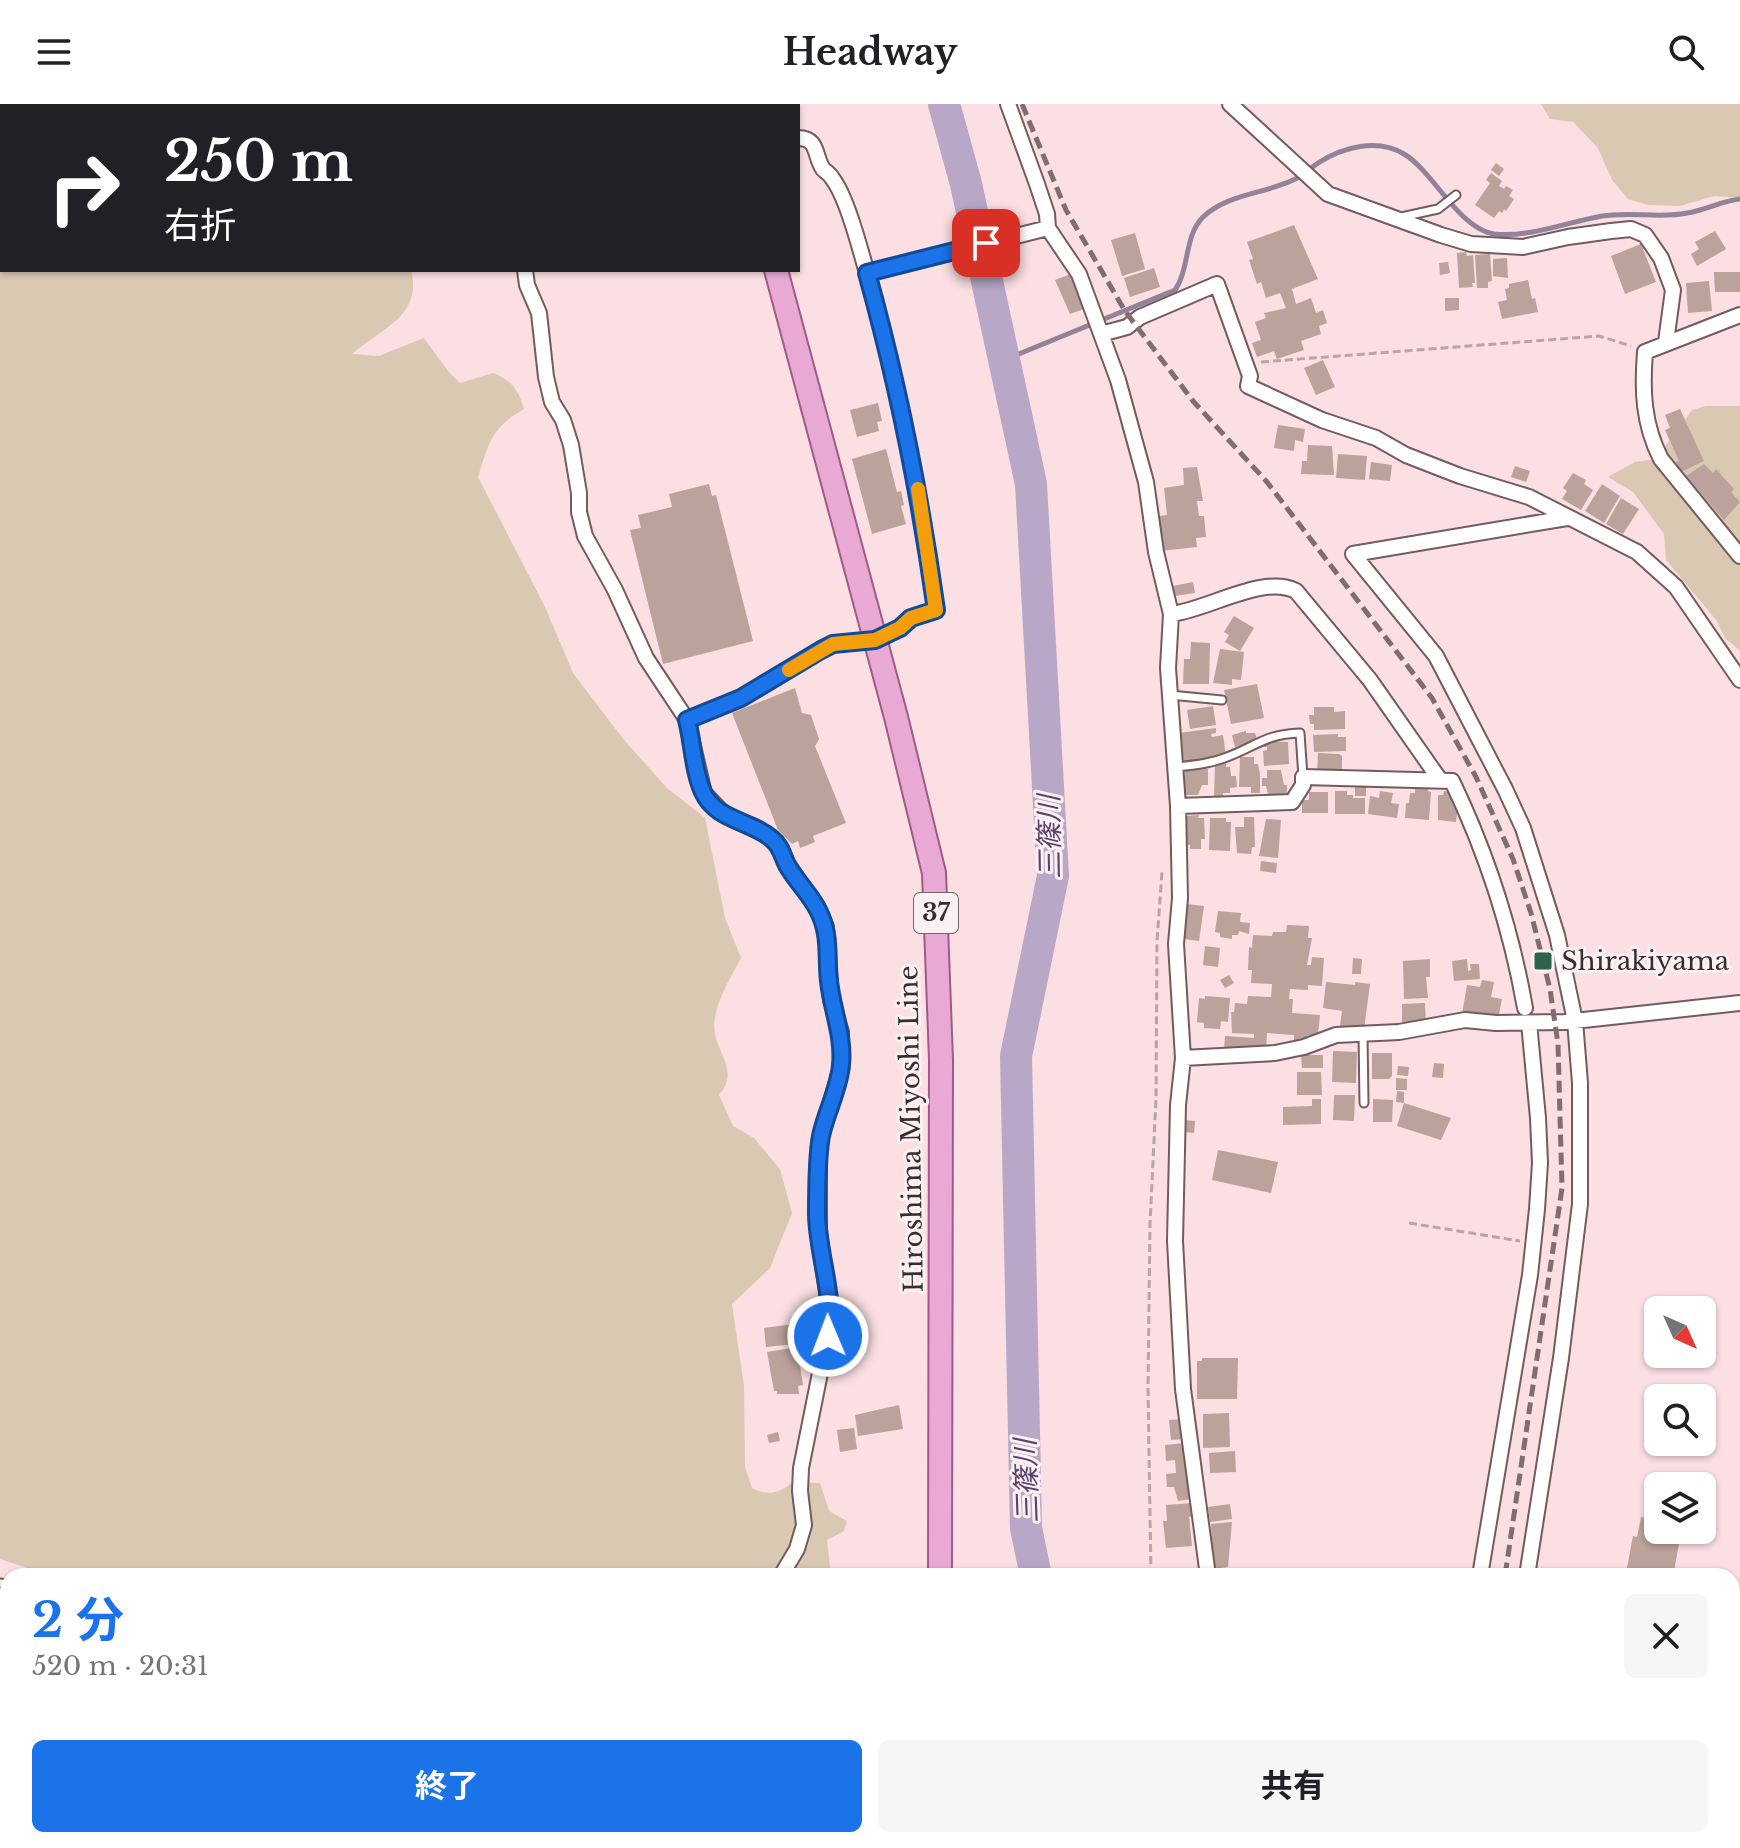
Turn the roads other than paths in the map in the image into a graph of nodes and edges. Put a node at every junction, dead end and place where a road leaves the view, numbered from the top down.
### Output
1 (1008, 104) edge
2 (1230, 104) edge
3 (800, 138) edge
4 (1455, 196) dead end
5 (1395, 218) junction
6 (1044, 229) junction
7 (525, 272) edge
8 (777, 272) edge
9 (872, 272) junction
10 (1740, 315) edge
11 (1101, 334) junction
12 (1666, 342) junction
13 (1567, 518) junction
14 (1740, 556) edge
15 (1171, 614) junction
16 (875, 640) junction
17 (1740, 680) edge
18 (1170, 695) junction
19 (1222, 700) dead end
20 (687, 720) junction
21 (1175, 767) junction
22 (1303, 777) junction
23 (1440, 780) junction
24 (1178, 806) junction
25 (1740, 1003) edge
26 (1527, 1015) junction
27 (1575, 1021) junction
28 (1363, 1035) junction
29 (1183, 1058) junction
30 (1364, 1103) dead end
31 (786, 1568) edge
32 (940, 1568) edge
33 (1207, 1568) edge
34 (1481, 1568) edge
35 (1528, 1568) edge

1 - 6 street
2 - 5 street
3 - 9 street
4 - 5 lane
5 - 12 street
6 - 9 street
6 - 11 street
7 - 20 street
8 - 16 main road, Hiroshima Miyoshi Line / 37
9 - 16 street
10 - 12 street
11 - 13 street
11 - 15 street
12 - 14 street
13 - 17 street
13 - 27 street
15 - 18 street
15 - 23 street
16 - 20 street
16 - 32 main road, Hiroshima Miyoshi Line / 37
18 - 19 lane
18 - 21 street
20 - 31 street
21 - 22 lane
21 - 24 street
22 - 23 street
22 - 24 street
23 - 26 street
24 - 29 street
25 - 27 street
26 - 27 street
26 - 28 street
26 - 34 street
27 - 35 street
28 - 29 street
28 - 30 lane
29 - 33 street

